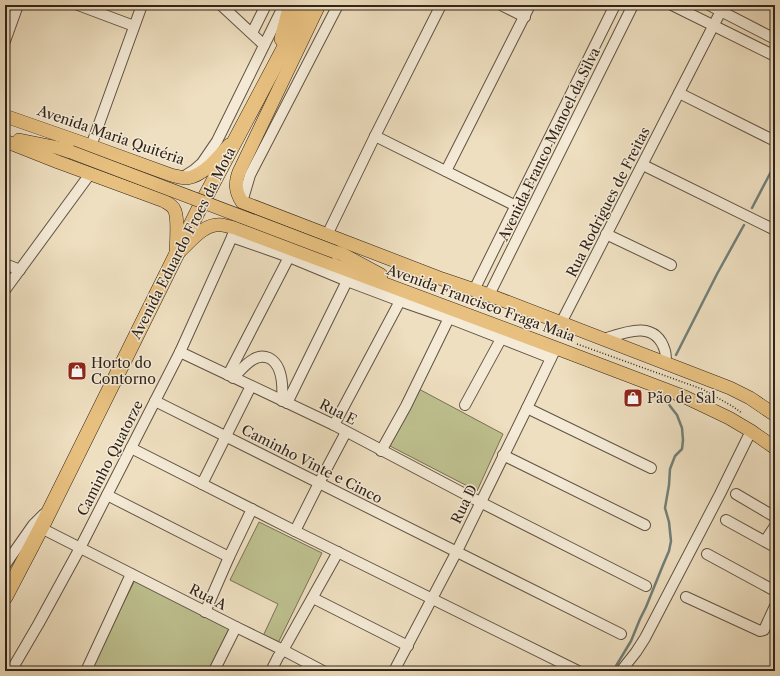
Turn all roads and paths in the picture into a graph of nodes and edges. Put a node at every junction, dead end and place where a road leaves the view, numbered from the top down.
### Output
1 (18, 5) edge
2 (78, 5) edge
3 (142, 5) edge
4 (221, 5) edge
5 (266, 5) edge
6 (284, 5) edge
7 (291, 5) edge
8 (310, 5) edge
9 (338, 5) edge
10 (441, 5) edge
11 (501, 5) edge
12 (530, 5) edge
13 (615, 5) edge
14 (633, 5) edge
15 (672, 5) edge
16 (709, 5) edge
17 (723, 8) edge
18 (525, 17) junction
19 (134, 26) junction
20 (714, 26) junction
21 (252, 33) junction
22 (775, 39) edge
23 (5, 41) edge
24 (264, 45) junction
25 (775, 56) edge
26 (277, 61) junction
27 (679, 93) junction
28 (5, 116) edge
29 (237, 134) junction
30 (375, 136) junction
31 (5, 137) edge
32 (5, 141) edge
33 (775, 141) edge
34 (91, 146) junction
35 (65, 150) junction
36 (642, 165) junction
37 (446, 171) junction
38 (90, 174) junction
39 (176, 176) junction
40 (164, 201) junction
41 (242, 202) junction
42 (516, 206) junction
43 (775, 230) edge
44 (234, 233) junction
45 (606, 234) junction
46 (327, 235) junction
47 (338, 253) junction
48 (176, 255) junction
49 (289, 257) junction
50 (5, 264) edge
51 (671, 265) dead end
52 (20, 270) junction
53 (442, 279) junction
54 (347, 281) junction
55 (5, 290) edge
56 (474, 290) junction
57 (489, 295) junction
58 (427, 300) junction
59 (400, 301) junction
60 (449, 318) junction
61 (561, 323) junction
62 (500, 339) junction
63 (604, 339) junction
64 (180, 352) junction
65 (553, 353) junction
66 (666, 364) junction
67 (230, 377) junction
68 (251, 386) junction
69 (155, 401) junction
70 (285, 402) junction
71 (465, 405) dead end
72 (527, 408) junction
73 (775, 415) edge
74 (334, 425) junction
75 (346, 432) junction
76 (751, 432) junction
77 (226, 436) junction
78 (131, 448) junction
79 (775, 448) edge
80 (381, 450) junction
81 (503, 455) junction
82 (651, 468) dead end
83 (319, 483) junction
84 (202, 484) junction
85 (736, 494) dead end
86 (107, 495) junction
87 (480, 502) junction
88 (52, 506) junction
89 (252, 510) junction
90 (775, 517) edge
91 (726, 520) dead end
92 (645, 525) dead end
93 (775, 526) edge
94 (42, 528) junction
95 (295, 531) junction
96 (765, 542) junction
97 (775, 547) edge
98 (80, 548) junction
99 (456, 551) junction
100 (338, 552) junction
101 (707, 554) dead end
102 (229, 557) junction
103 (5, 564) edge
104 (132, 574) junction
105 (646, 586) dead end
106 (775, 591) edge
107 (5, 597) edge
108 (686, 597) dead end
109 (312, 598) junction
110 (432, 599) junction
111 (775, 606) edge
112 (205, 612) junction
113 (236, 627) junction
114 (621, 634) dead end
115 (408, 646) junction
116 (283, 650) junction
117 (11, 671) edge
118 (86, 671) edge
119 (214, 671) edge
120 (271, 671) edge
121 (323, 671) edge
122 (394, 671) edge
123 (578, 671) edge
124 (620, 671) edge

1 - 23 street
2 - 19 street
3 - 19 street
4 - 21 street
5 - 21 street
6 - 24 street
7 - 26 highway, Avenida Eduardo Froes da Mota
8 - 26 highway, Avenida Eduardo Froes da Mota
8 - 41 main road, Avenida Eduardo Froes da Mota
9 - 41 street
10 - 30 street
11 - 18 street
12 - 18 street
13 - 42 street, Avenida Franco Manoel da Silva
14 - 57 street, Avenida Franco Manoel da Silva
15 - 20 street
16 - 17 street
17 - 20 street, Rua Rodrigues de Freitas
17 - 22 street
18 - 37 street
19 - 34 street
20 - 25 street
20 - 27 street, Rua Rodrigues de Freitas
21 - 24 street
24 - 39 street
26 - 29 highway, Avenida Eduardo Froes da Mota
27 - 33 street
27 - 36 street, Rua Rodrigues de Freitas
28 - 34 main road, Avenida Maria Quitéria
28 - 35 main road, Avenida Maria Quitéria
29 - 39 main road, Avenida Maria Quitéria
29 - 48 highway, Avenida Eduardo Froes da Mota
30 - 37 street
30 - 46 street
31 - 35 main road, Avenida Maria Quitéria
32 - 38 main road
34 - 39 main road, Avenida Maria Quitéria
35 - 47 main road, bridge
36 - 43 street
36 - 45 street, Rua Rodrigues de Freitas
37 - 42 street
38 - 40 main road
38 - 52 street
39 - 40 main road
40 - 48 main road
41 - 44 main road
41 - 46 main road, Avenida Francisco Fraga Maia
42 - 56 street, Avenida Franco Manoel da Silva
44 - 48 main road, Avenida Francisco Fraga Maia
44 - 49 street
44 - 58 main road, Avenida Francisco Fraga Maia
44 - 64 street, Caminho Quatorze
45 - 51 street
45 - 61 street, Rua Rodrigues de Freitas
46 - 53 main road, Avenida Francisco Fraga Maia
47 - 53 main road
47 - 58 main road
48 - 88 highway, Avenida Eduardo Froes da Mota
49 - 54 street
49 - 67 street
50 - 52 street
52 - 55 street
53 - 56 main road, Avenida Francisco Fraga Maia
54 - 59 street
54 - 70 street
56 - 57 main road, Avenida Francisco Fraga Maia
57 - 61 main road, Avenida Francisco Fraga Maia
58 - 65 main road, Avenida Francisco Fraga Maia
59 - 60 street
59 - 74 street
60 - 62 street
60 - 80 street
61 - 63 main road, Avenida Francisco Fraga Maia
62 - 65 street
62 - 71 street
63 - 66 main road, Avenida Francisco Fraga Maia
63 - 66 street
64 - 67 street, Rua E
64 - 69 street, Caminho Quatorze
65 - 72 street, Rua D
65 - 76 main road, Avenida Francisco Fraga Maia
66 - 73 main road, Avenida Francisco Fraga Maia
67 - 68 street, Rua E
67 - 70 street
68 - 70 street, Rua E
68 - 77 street
69 - 77 street, Caminho Vinte e Cinco
69 - 78 street, Caminho Quatorze
70 - 74 street, Rua E
72 - 81 street, Rua D
72 - 82 street
74 - 75 street, Rua E
75 - 80 street, Rua E
75 - 83 street
76 - 79 main road, Avenida Francisco Fraga Maia
76 - 124 street
77 - 83 street, Caminho Vinte e Cinco
77 - 84 street
78 - 84 street
78 - 86 street, Caminho Quatorze
80 - 87 street, Rua E
81 - 87 street, Rua D
81 - 92 street
83 - 95 street
83 - 99 street, Caminho Vinte e Cinco
84 - 89 street
85 - 90 street
86 - 98 street, Caminho Quatorze
86 - 102 street
87 - 99 street, Rua D
87 - 105 street, Rua E
88 - 94 highway, Avenida Eduardo Froes da Mota
88 - 103 street
89 - 95 street
89 - 102 street
91 - 96 street
93 - 96 street
94 - 98 street, Rua A
94 - 107 highway, Avenida Eduardo Froes da Mota
95 - 100 street
96 - 97 street
98 - 104 street, Rua A
98 - 117 street, Caminho Quatorze
99 - 110 street, Rua D
99 - 114 street, Caminho Vinte e Cinco
100 - 109 street
100 - 110 street
101 - 106 street
102 - 112 street
104 - 112 street, Rua A
104 - 118 street
108 - 111 street
109 - 115 street
109 - 116 street
110 - 115 street, Rua D
110 - 123 street
112 - 113 street, Rua A
113 - 116 street, Rua A
113 - 119 street
115 - 122 street, Rua D
116 - 120 street
116 - 121 street, Rua A

